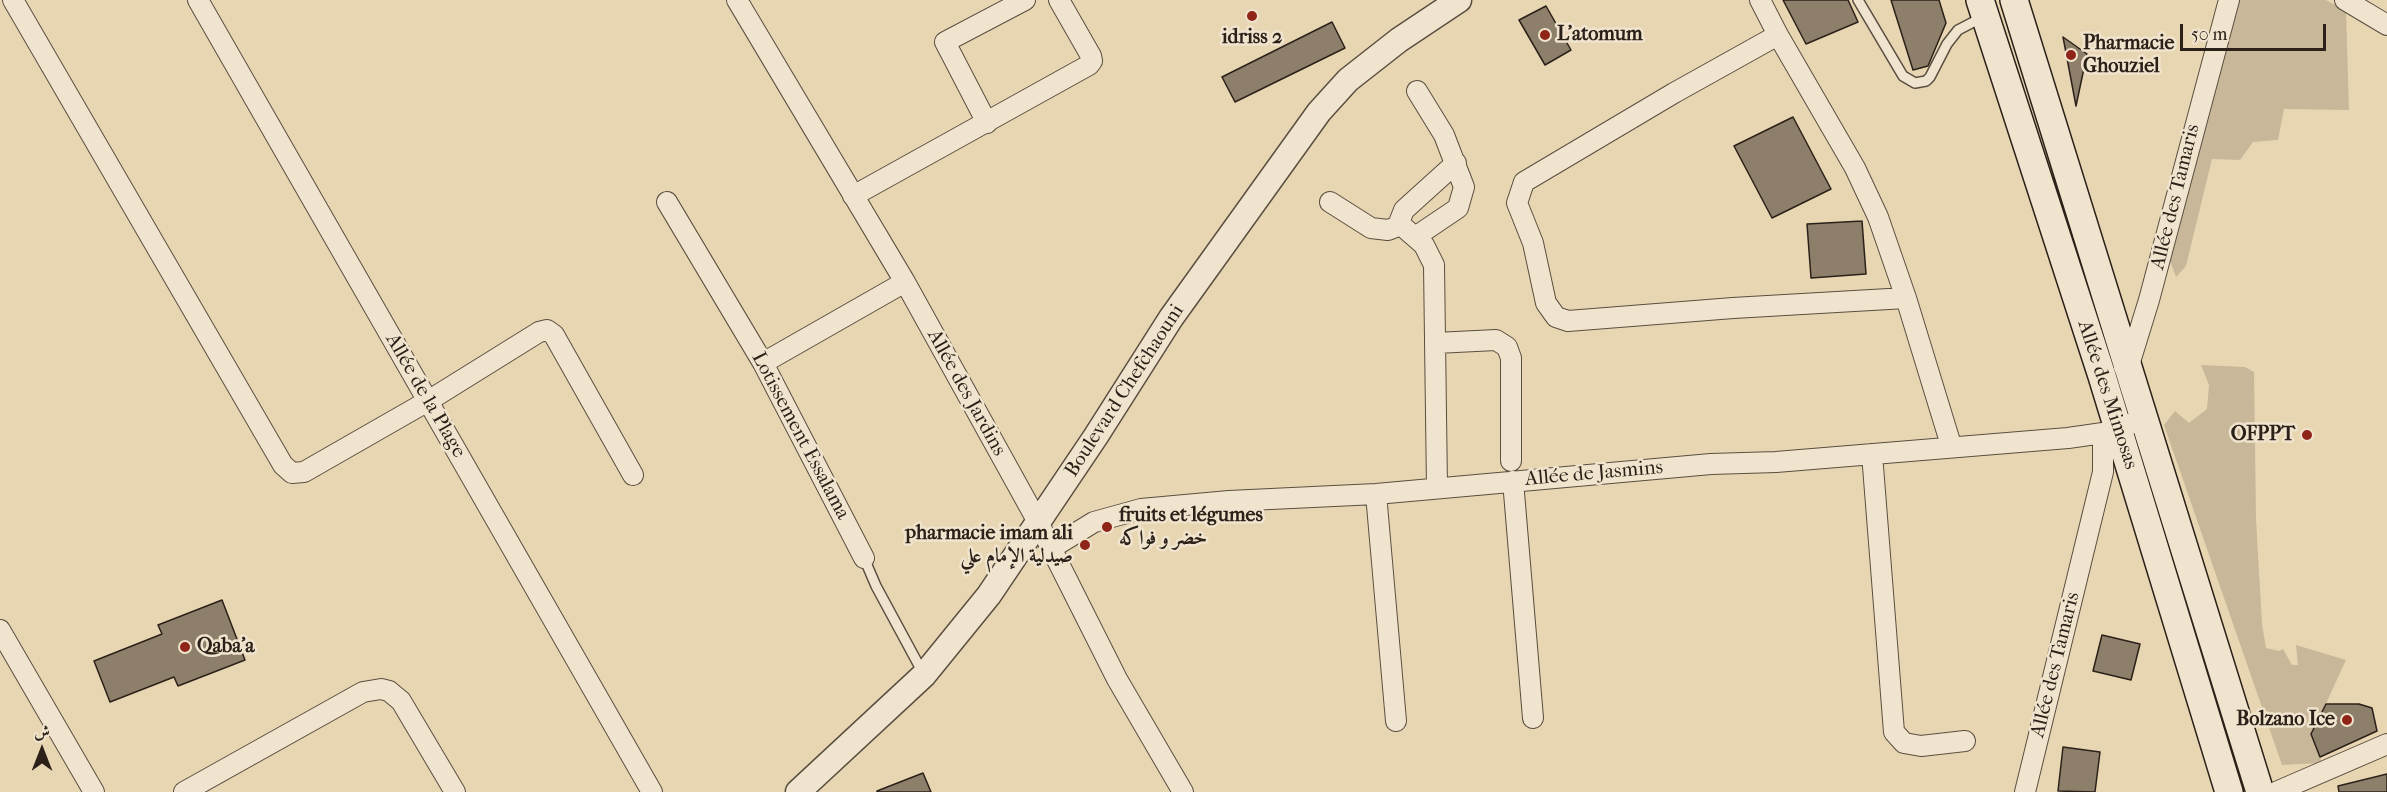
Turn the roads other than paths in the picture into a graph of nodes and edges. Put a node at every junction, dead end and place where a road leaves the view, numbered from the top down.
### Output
1 (13, 0) edge
2 (198, 0) edge
3 (737, 0) edge
4 (1025, 0) edge
5 (1059, 0) edge
6 (1459, 0) edge
7 (1760, 0) edge
8 (1858, 0) edge
9 (2014, 0) edge
10 (2229, 0) edge
11 (2345, 0) edge
12 (1983, 8) edge
13 (2387, 25) edge
14 (1778, 35) junction
15 (1417, 92) dead end
16 (987, 123) junction
17 (1456, 163) junction
18 (853, 196) junction
19 (667, 202) dead end
20 (1330, 202) dead end
21 (1408, 231) junction
22 (905, 282) junction
23 (1906, 298) junction
24 (1436, 343) junction
25 (763, 363) junction
26 (2129, 365) junction
27 (2102, 376) junction
28 (428, 401) junction
29 (2145, 419) junction
30 (2110, 430) junction
31 (1951, 445) junction
32 (1872, 454) junction
33 (1511, 461) dead end
34 (633, 475) dead end
35 (1513, 481) junction
36 (1437, 488) junction
37 (1376, 494) junction
38 (1039, 524) junction
39 (1050, 549) junction
40 (864, 558) joint
41 (0, 630) edge
42 (924, 675) junction
43 (1533, 718) dead end
44 (1396, 721) dead end
45 (1965, 741) dead end
46 (2387, 744) edge
47 (94, 792) edge
48 (184, 792) edge
49 (455, 792) edge
50 (651, 792) edge
51 (798, 792) edge
52 (1183, 792) edge
53 (2025, 792) edge
54 (2229, 792) edge
55 (2260, 792) edge
56 (2276, 792) edge

1 - 28 street
2 - 28 street, Allée de la Plage
3 - 18 street, Allée des Jardins
4 - 16 street
5 - 16 street
6 - 38 street, Boulevard Chefchaouni
7 - 14 street
8 - 12 lane
9 - 26 main road, Allée des Mimosas
10 - 26 street, Allée des Tamaris
11 - 13 street
12 - 27 main road, Allée des Mimosas
14 - 23 street
14 - 23 street
15 - 17 street
16 - 18 street
17 - 21 street
17 - 21 street
18 - 22 street, Allée des Jardins
19 - 25 street, Lotissement Essalama
20 - 21 street
21 - 24 street
22 - 25 street
22 - 38 street, Allée des Jardins
23 - 31 street
24 - 33 street
24 - 36 street
25 - 40 street, Lotissement Essalama
26 - 27 street
26 - 29 main road, Allée des Mimosas
27 - 30 main road, Allée des Mimosas
28 - 34 street
28 - 50 street, Allée de la Plage
29 - 30 street, Allée de Jasmins
29 - 55 main road, Allée des Mimosas
30 - 31 street, Allée de Jasmins
30 - 53 street, Allée des Tamaris
30 - 54 main road, Allée des Mimosas
31 - 32 street, Allée de Jasmins
32 - 35 street, Allée de Jasmins
32 - 45 street
35 - 36 street, Allée de Jasmins
35 - 43 street
36 - 37 street, Allée de Jasmins
37 - 39 street, Allée de Jasmins
37 - 44 street
38 - 39 street, Allée des Jardins
38 - 42 street, Boulevard Chefchaouni
39 - 52 street, Allée des Jardins
40 - 42 lane, Lotissement Essalama
41 - 47 street
42 - 51 street, Boulevard Chefchaouni
46 - 56 street
48 - 49 street

